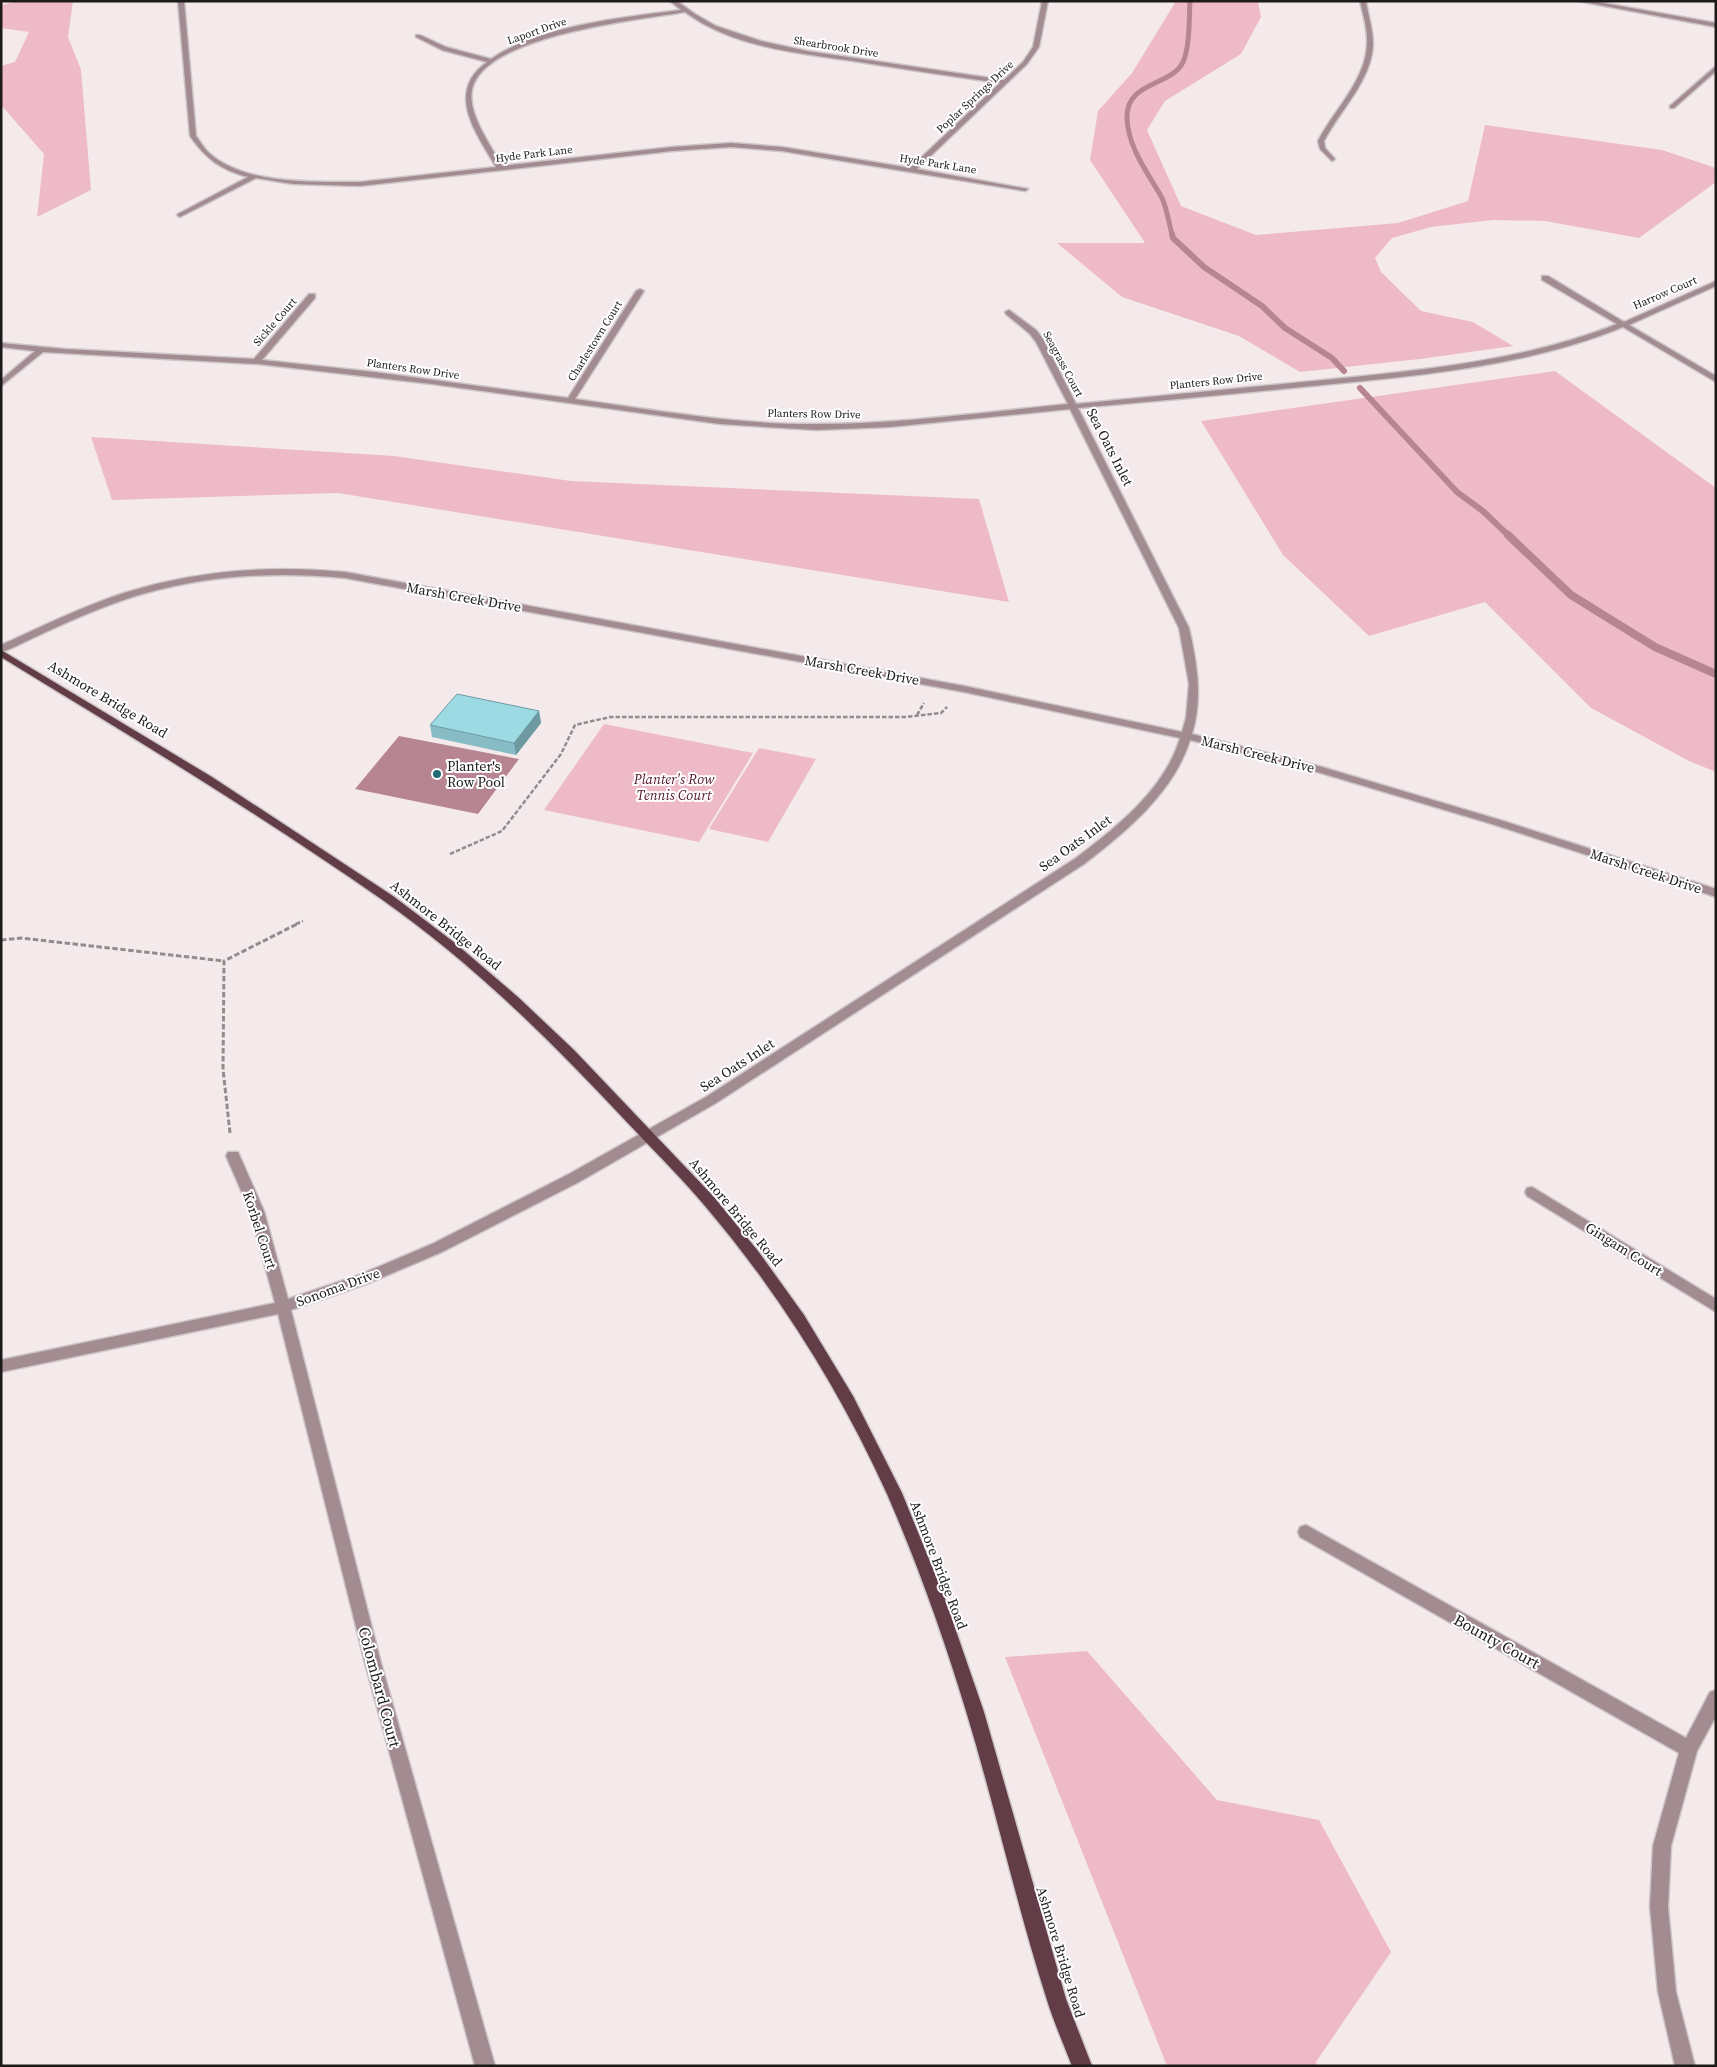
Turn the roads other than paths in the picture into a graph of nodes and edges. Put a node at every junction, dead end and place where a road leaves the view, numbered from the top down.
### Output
1 (181, 1) edge
2 (673, 1) edge
3 (1045, 1) edge
4 (1363, 1) edge
5 (1581, 1) edge
6 (684, 11) junction
7 (1716, 25) edge
8 (418, 36) dead end
9 (492, 61) junction
10 (1716, 68) edge
11 (1006, 82) junction
12 (1672, 107) dead end
13 (1332, 159) dead end
14 (500, 168) junction
15 (912, 170) junction
16 (255, 176) junction
17 (1025, 189) dead end
18 (180, 215) dead end
19 (1546, 278) dead end
20 (1716, 283) edge
21 (640, 291) dead end
22 (312, 296) dead end
23 (1009, 312) dead end
24 (1622, 324) junction
25 (1, 345) edge
26 (40, 351) junction
27 (256, 362) junction
28 (1716, 380) edge
29 (1, 384) edge
30 (569, 402) junction
31 (1073, 407) junction
32 (1, 649) edge
33 (1, 653) edge
34 (1187, 736) junction
35 (1716, 894) edge
36 (649, 1136) junction
37 (233, 1156) road end
38 (1532, 1192) dead end
39 (1716, 1306) edge
40 (282, 1307) junction
41 (1, 1366) edge
42 (1306, 1532) dead end
43 (1716, 1698) edge
44 (1689, 1750) junction
45 (485, 2066) edge
46 (1082, 2066) edge
47 (1685, 2066) edge

1 - 16 street, Hyde Park Lane
2 - 6 street, Shearbrook Drive
3 - 11 street, Poplar Springs Drive
4 - 13 street
5 - 7 street
6 - 9 street, Laport Drive
6 - 11 street, Shearbrook Drive
8 - 9 street
9 - 14 street, Laport Drive
10 - 12 street
11 - 15 street, Poplar Springs Drive
14 - 15 street, Hyde Park Lane
14 - 16 street, Hyde Park Lane
15 - 17 street, Hyde Park Lane
16 - 18 street
19 - 24 street
20 - 24 street, Harrow Court
21 - 30 street, Charlestown Court
22 - 27 street, Sickle Court
23 - 31 street, Seagrass Court
24 - 28 street
24 - 31 street, Planters Row Drive
25 - 26 street, Planters Row Drive
26 - 27 street, Planters Row Drive
26 - 29 street
27 - 30 street, Planters Row Drive
30 - 31 street, Planters Row Drive
31 - 34 street, Sea Oats Inlet
32 - 34 street, Marsh Creek Drive
33 - 36 main road, Ashmore Bridge Road
34 - 35 street, Marsh Creek Drive
34 - 36 street, Sea Oats Inlet
36 - 40 street, Sonoma Drive
36 - 46 main road, Ashmore Bridge Road
37 - 40 street, Korbel Court
38 - 39 street, Gingam Court
40 - 41 street, Sonoma Drive
40 - 45 street, Colombard Court
42 - 44 street, Bounty Court
43 - 44 street
44 - 47 street

